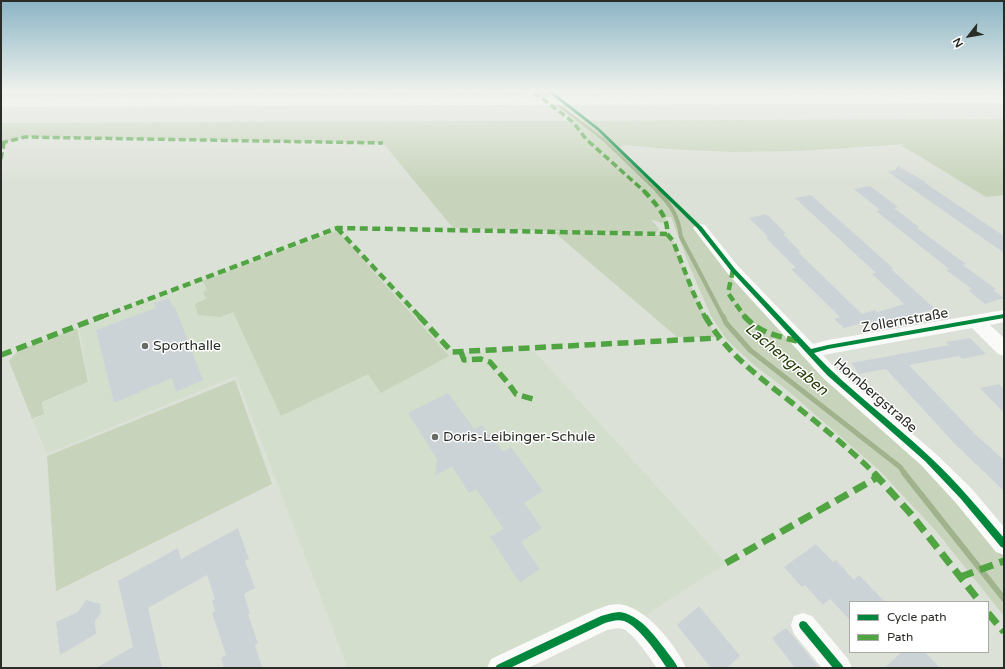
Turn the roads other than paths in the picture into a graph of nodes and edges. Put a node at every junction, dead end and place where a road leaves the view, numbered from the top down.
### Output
1 (700, 228) dead end
2 (1004, 316) edge
3 (976, 321) junction
4 (1004, 349) edge
5 (810, 352) junction
6 (1004, 544) edge
7 (803, 625) dead end
8 (500, 668) edge
9 (674, 668) edge
10 (839, 668) edge

1 - 5 street, Hornbergstraße
2 - 3 street, Zollernstraße
3 - 4 street
3 - 5 street, Zollernstraße
5 - 6 street, Hornbergstraße
7 - 10 street
8 - 9 street

